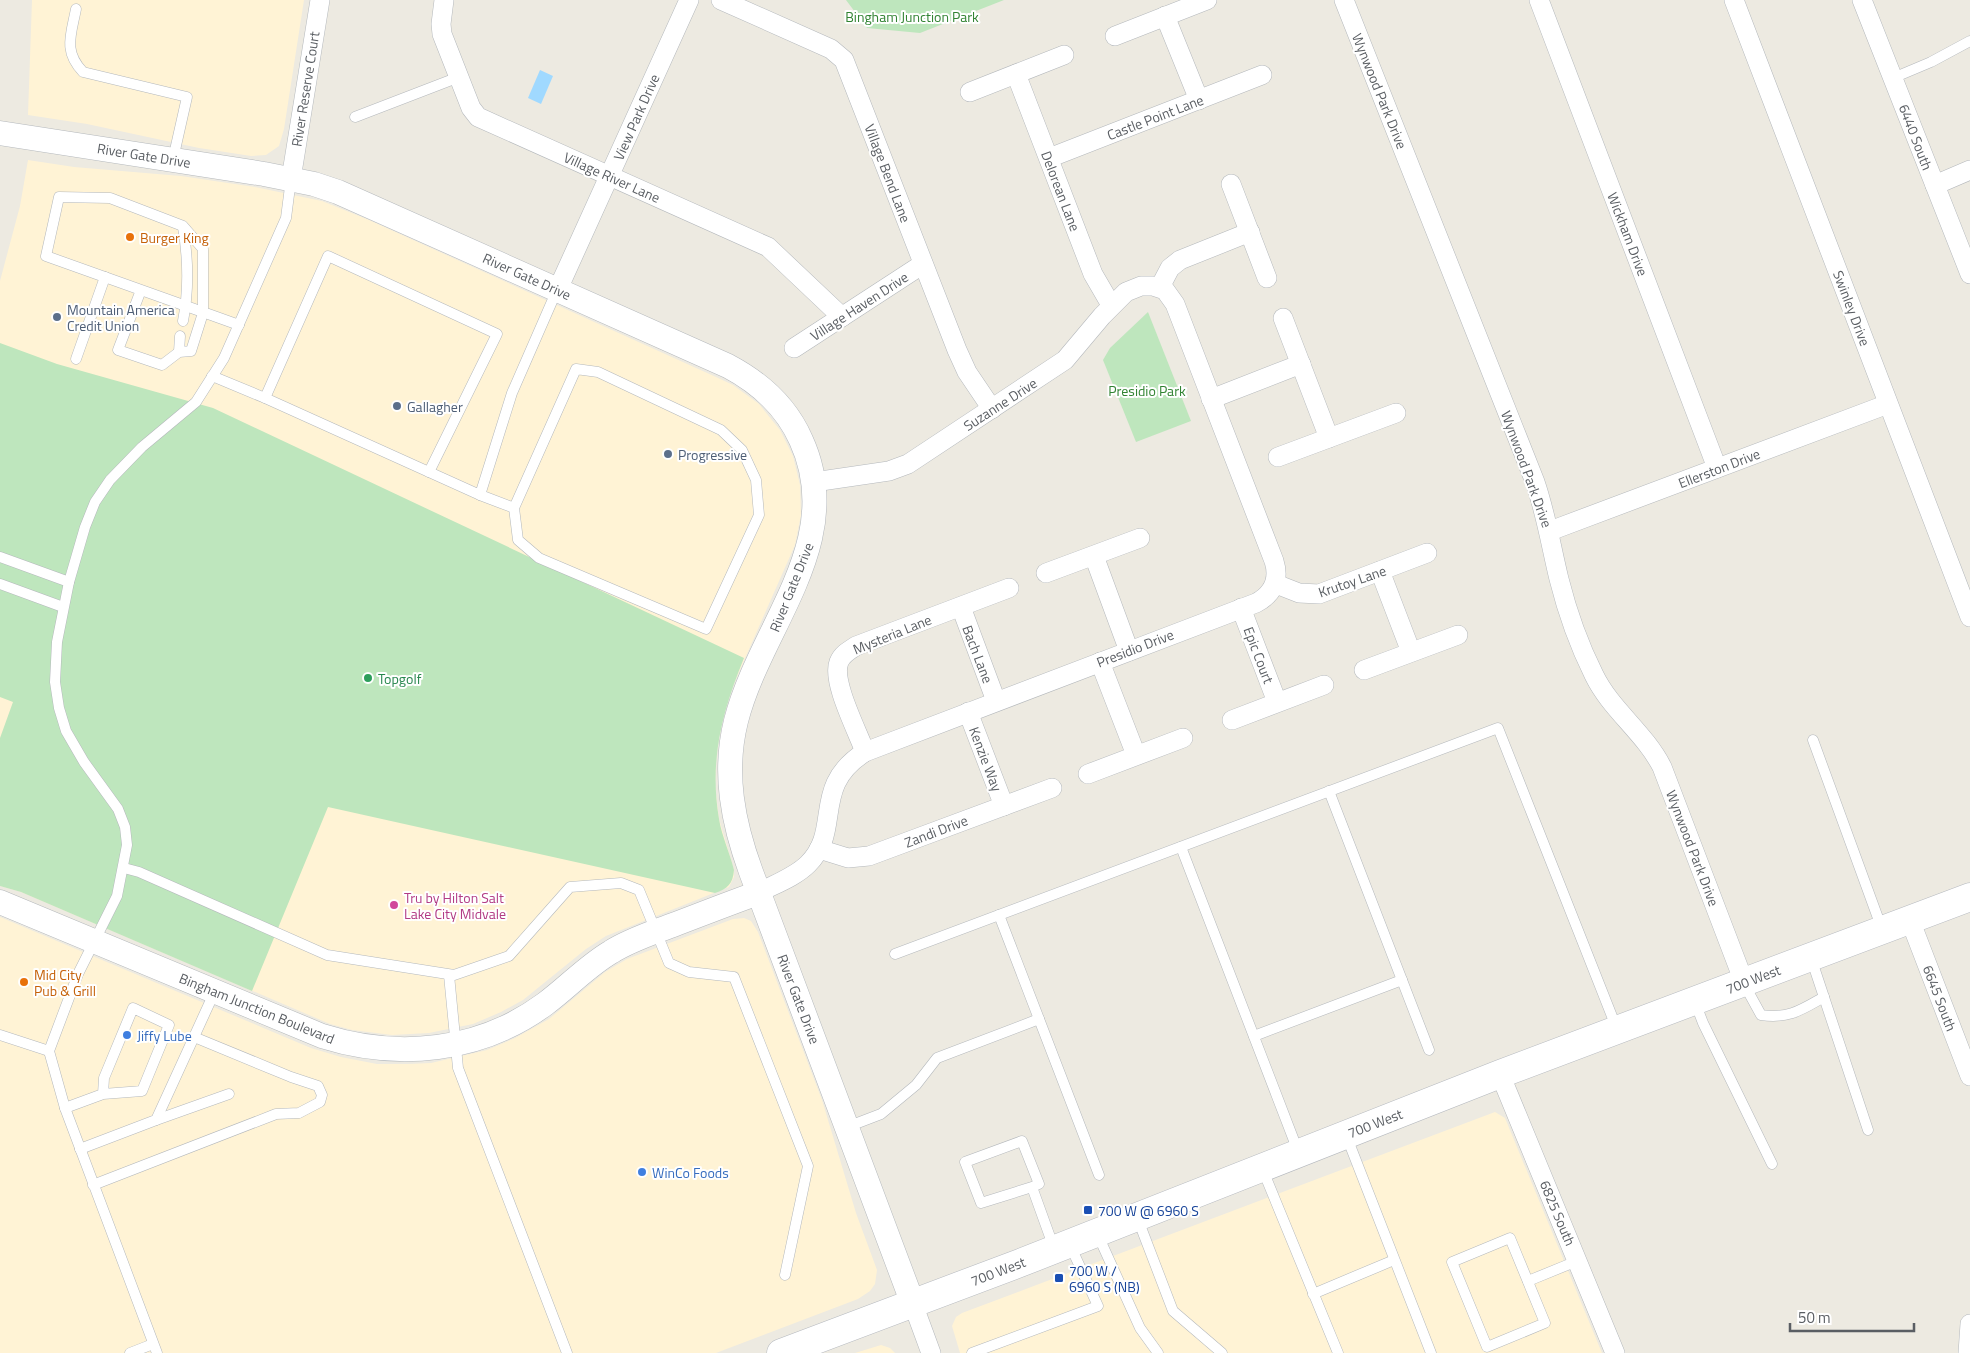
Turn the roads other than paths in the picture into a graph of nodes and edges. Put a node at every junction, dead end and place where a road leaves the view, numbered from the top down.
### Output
1 (320, 0) edge
2 (444, 0) edge
3 (689, 0) edge
4 (721, 0) edge
5 (1207, 0) edge
6 (1344, 0) edge
7 (1539, 0) edge
8 (1734, 0) edge
9 (1862, 0) edge
10 (76, 9) dead end
11 (1165, 16) junction
12 (1115, 36) dead end
13 (1970, 41) edge
14 (1064, 55) dead end
15 (1016, 74) junction
16 (1262, 75) dead end
17 (459, 77) junction
18 (1893, 78) junction
19 (970, 92) dead end
20 (1198, 100) junction
21 (355, 117) dead end
22 (0, 133) edge
23 (1049, 158) junction
24 (173, 159) junction
25 (1970, 170) edge
26 (609, 176) junction
27 (291, 179) junction
28 (1231, 184) dead end
29 (1935, 185) junction
30 (183, 226) junction
31 (1250, 232) junction
32 (924, 264) junction
33 (1970, 274) edge
34 (105, 277) junction
35 (1267, 278) dead end
36 (1160, 288) junction
37 (558, 289) junction
38 (141, 290) junction
39 (1111, 305) junction
40 (186, 306) junction
41 (202, 313) junction
42 (842, 317) junction
43 (1283, 318) dead end
44 (183, 321) dead end
45 (239, 325) junction
46 (180, 336) dead end
47 (794, 348) dead end
48 (178, 352) junction
49 (76, 359) dead end
50 (1301, 364) junction
51 (212, 376) junction
52 (265, 398) junction
53 (1211, 399) junction
54 (1888, 404) junction
55 (992, 409) junction
56 (1396, 412) dead end
57 (1330, 438) junction
58 (1278, 457) dead end
59 (1717, 468) junction
60 (429, 472) junction
61 (814, 482) junction
62 (480, 495) junction
63 (514, 508) junction
64 (1550, 531) junction
65 (1140, 538) dead end
66 (1427, 554) dead end
67 (1094, 556) junction
68 (0, 557) edge
69 (1380, 571) junction
70 (1046, 573) dead end
71 (69, 582) junction
72 (0, 584) edge
73 (1276, 584) junction
74 (1009, 588) dead end
75 (1966, 596) edge
76 (63, 607) junction
77 (961, 607) junction
78 (1241, 608) junction
79 (1970, 616) edge
80 (1458, 635) dead end
81 (1129, 650) junction
82 (1411, 652) junction
83 (1100, 662) junction
84 (1364, 670) dead end
85 (1324, 685) dead end
86 (996, 701) junction
87 (1277, 702) junction
88 (968, 712) junction
89 (1232, 720) dead end
90 (1184, 738) dead end
91 (1813, 740) dead end
92 (865, 752) junction
93 (1136, 755) junction
94 (1088, 774) dead end
95 (1052, 788) dead end
96 (1329, 791) junction
97 (1004, 806) junction
98 (1181, 847) junction
99 (819, 849) junction
100 (124, 868) junction
101 (758, 892) junction
102 (1970, 897) edge
103 (0, 902) edge
104 (999, 915) junction
105 (1910, 920) junction
106 (1882, 930) junction
107 (657, 931) junction
108 (96, 941) junction
109 (895, 954) dead end
110 (1810, 957) junction
111 (449, 975) junction
112 (1402, 980) junction
113 (1744, 982) junction
114 (215, 991) junction
115 (1824, 997) junction
116 (1695, 1001) junction
117 (1039, 1019) junction
118 (1618, 1030) junction
119 (0, 1036) edge
120 (1254, 1036) junction
121 (194, 1037) junction
122 (454, 1045) junction
123 (1428, 1050) dead end
124 (49, 1051) junction
125 (1500, 1074) junction
126 (1970, 1076) edge
127 (103, 1094) junction
128 (229, 1094) dead end
129 (65, 1108) junction
130 (156, 1120) junction
131 (847, 1127) junction
132 (1868, 1130) dead end
133 (1345, 1135) junction
134 (80, 1150) junction
135 (1299, 1153) junction
136 (1772, 1164) dead end
137 (1262, 1167) junction
138 (1099, 1175) dead end
139 (93, 1184) junction
140 (1032, 1187) junction
141 (1137, 1216) junction
142 (1096, 1232) junction
143 (1062, 1246) junction
144 (1394, 1260) junction
145 (1577, 1261) junction
146 (785, 1275) dead end
147 (1528, 1281) junction
148 (1314, 1294) junction
149 (913, 1304) junction
150 (1970, 1324) edge
151 (155, 1348) edge
152 (130, 1353) edge
153 (567, 1353) edge
154 (781, 1353) edge
155 (931, 1353) edge
156 (972, 1353) edge
157 (1158, 1353) edge
158 (1222, 1353) edge
159 (1338, 1353) edge
160 (1431, 1353) edge
161 (1616, 1353) edge
162 (1968, 1353) edge

1 - 27 street, River Reserve Court
2 - 17 street, Village River Lane
3 - 26 street, View Park Drive
4 - 32 street, Village Bend Lane
5 - 11 street
6 - 64 street, Wynwood Park Drive
7 - 59 street, Wickham Drive
8 - 54 street, Swinley Drive
9 - 18 street, 6440 South
10 - 24 lane
11 - 12 street
11 - 20 street
13 - 18 lane
14 - 15 street
15 - 19 street
15 - 23 street, Delorean Lane
16 - 20 street, Castle Point Lane
17 - 21 lane
17 - 26 street, Village River Lane
18 - 29 street, 6440 South
20 - 23 street, Castle Point Lane
22 - 24 street, River Gate Drive
23 - 39 street, Delorean Lane
24 - 27 street, River Gate Drive
25 - 29 street
26 - 37 street, View Park Drive
26 - 42 street, Village River Lane
27 - 37 street, River Gate Drive
27 - 45 lane
28 - 31 street
29 - 33 street, 6440 South
30 - 34 lane
30 - 40 lane
30 - 41 lane
31 - 35 street
31 - 36 street
32 - 42 street, Village Haven Drive
32 - 55 street, Village Bend Lane
34 - 38 lane
34 - 49 lane
36 - 39 street, Suzanne Drive
36 - 53 street
37 - 61 street, River Gate Drive
37 - 62 lane
38 - 40 lane
38 - 48 lane
39 - 55 street, Suzanne Drive
40 - 41 lane
40 - 44 lane
41 - 45 lane
41 - 48 lane
42 - 47 street, Village Haven Drive
43 - 50 street
45 - 51 lane
46 - 48 lane
50 - 53 street
50 - 57 street
51 - 52 lane
51 - 71 lane
52 - 60 lane
52 - 60 lane
53 - 73 street
54 - 59 street, Ellerston Drive
54 - 75 street, Swinley Drive
55 - 61 street, Suzanne Drive
56 - 57 street
57 - 58 street
59 - 64 street, Ellerston Drive
60 - 62 lane
61 - 101 street, River Gate Drive
62 - 63 lane
63 - 63 lane
64 - 113 street, Wynwood Park Drive
65 - 67 street
66 - 69 street, Krutoy Lane
67 - 70 street
67 - 81 street
68 - 71 lane
69 - 73 street, Krutoy Lane
69 - 82 street
71 - 76 lane
72 - 76 lane
73 - 78 street, Presidio Drive
74 - 77 street, Mysteria Lane
75 - 79 street, Swinley Drive
76 - 100 lane
77 - 86 street, Bach Lane
77 - 92 street, Mysteria Lane
78 - 81 street, Presidio Drive
78 - 87 street, Epic Court
80 - 82 street
81 - 83 street, Presidio Drive
82 - 84 street
83 - 86 street, Presidio Drive
83 - 93 street
85 - 87 street
86 - 88 street, Presidio Drive
87 - 89 street
88 - 92 street, Presidio Drive
88 - 97 street, Kenzie Way
90 - 93 street
91 - 106 lane
92 - 99 street, Presidio Drive
93 - 94 street
95 - 97 street, Zandi Drive
96 - 98 lane
96 - 112 lane
96 - 118 lane
97 - 99 street, Zandi Drive
98 - 104 lane
98 - 120 lane
99 - 101 street, Presidio Drive
100 - 108 lane
100 - 111 lane
101 - 107 street, Bingham Junction Boulevard
101 - 131 street, River Gate Drive
102 - 105 main road, 700 West
103 - 108 street, Bingham Junction Boulevard
104 - 109 lane
104 - 117 lane
105 - 106 main road, 700 West
105 - 126 street, 6645 South
106 - 110 main road, 700 West
107 - 111 lane
107 - 122 street, Bingham Junction Boulevard
107 - 146 lane
108 - 114 street, Bingham Junction Boulevard
108 - 124 lane
110 - 113 main road, 700 West
110 - 115 lane
111 - 122 lane
112 - 120 lane
112 - 123 lane
113 - 115 lane
113 - 116 main road, 700 West
114 - 121 lane
114 - 122 street, Bingham Junction Boulevard
115 - 132 lane
116 - 118 main road, 700 West
116 - 136 lane
117 - 131 lane
117 - 138 lane
118 - 125 main road, 700 West
119 - 124 lane
120 - 135 lane
121 - 130 lane
121 - 139 lane
122 - 153 lane
124 - 129 lane
125 - 133 main road, 700 West
125 - 145 street, 6825 South
127 - 127 lane
127 - 129 lane
128 - 130 lane
129 - 134 lane
130 - 134 lane
131 - 149 street, River Gate Drive
133 - 135 main road, 700 West
133 - 144 lane
134 - 139 lane
135 - 137 main road, 700 West
137 - 141 main road, 700 West
137 - 148 lane
139 - 151 lane
140 - 140 lane
140 - 143 lane
141 - 142 main road, 700 West
141 - 158 lane
142 - 143 main road, 700 West
142 - 157 lane
143 - 149 main road, 700 West
143 - 156 lane
144 - 148 lane
144 - 160 lane
145 - 147 lane
145 - 161 street, 6825 South
147 - 147 lane
148 - 159 lane
149 - 154 main road, 700 West
149 - 155 street
150 - 162 street
151 - 152 lane

